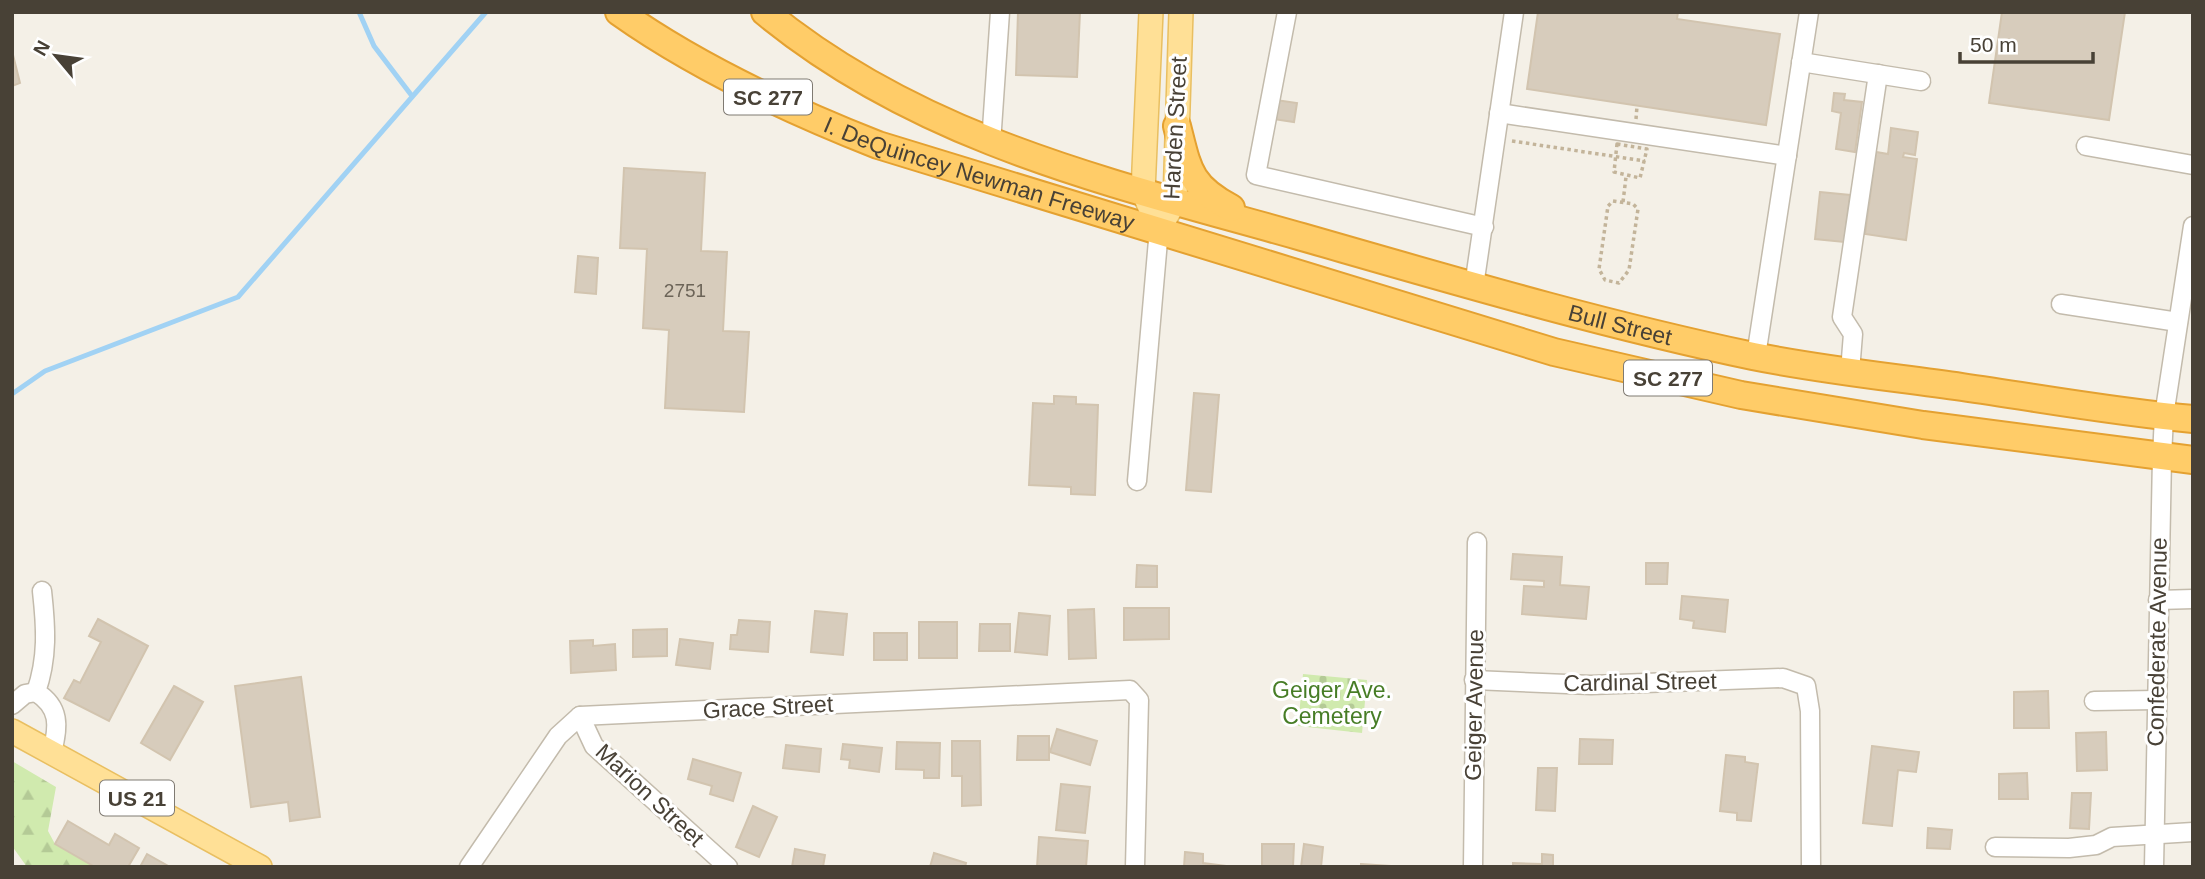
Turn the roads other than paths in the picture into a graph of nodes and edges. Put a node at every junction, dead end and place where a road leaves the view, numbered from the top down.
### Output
1 (619, 12) edge
2 (765, 12) edge
3 (1000, 12) edge
4 (1151, 12) edge
5 (1181, 12) edge
6 (1287, 12) edge
7 (1514, 12) edge
8 (1809, 12) edge
9 (1801, 62) junction
10 (1878, 74) junction
11 (1920, 81) dead end
12 (1499, 113) junction
13 (1177, 126) junction
14 (991, 143) junction
15 (2086, 146) dead end
16 (1787, 156) junction
17 (2193, 165) edge
18 (1143, 191) junction
19 (1175, 201) junction
20 (2193, 226) edge
21 (1266, 227) junction
22 (1483, 227) junction
23 (1159, 229) junction
24 (1474, 286) junction
25 (2061, 304) dead end
26 (2178, 323) junction
27 (1756, 356) junction
28 (1850, 371) junction
29 (2164, 416) junction
30 (2193, 419) edge
31 (2162, 457) junction
32 (2193, 460) edge
33 (1137, 481) dead end
34 (1476, 542) dead end
35 (42, 592) dead end
36 (2193, 599) edge
37 (2158, 600) junction
38 (1474, 680) junction
39 (36, 692) junction
40 (2156, 700) junction
41 (2094, 701) dead end
42 (12, 705) edge
43 (580, 716) junction
44 (12, 731) edge
45 (52, 752) junction
46 (2155, 832) junction
47 (2193, 832) edge
48 (1995, 847) dead end
49 (253, 865) edge
50 (469, 867) edge
51 (728, 867) edge
52 (1135, 867) edge
53 (1473, 867) edge
54 (1811, 867) edge
55 (2154, 867) edge

1 - 23 highway, I. DeQuincey Newman Freeway / SC 277
2 - 14 highway, I. DeQuincey Newman Freeway / SC 277
3 - 14 street
4 - 18 main road, Harden Street
5 - 13 main road, Harden Street
6 - 22 street
7 - 12 street
8 - 9 street
9 - 10 street
9 - 16 street
10 - 11 street
10 - 28 street
12 - 16 street
12 - 22 street
13 - 19 main road, Harden Street
13 - 21 highway
14 - 18 highway, I. DeQuincey Newman Freeway / SC 277
15 - 17 street
16 - 27 street
18 - 19 highway, Bull Street / SC 277
18 - 23 main road, Harden Street
19 - 21 highway, Bull Street / SC 277
19 - 23 main road, Harden Street
20 - 26 street, Confederate Avenue
21 - 24 highway, Bull Street / SC 277
22 - 24 street
23 - 31 highway, Bull Street / SC 277
23 - 33 street
24 - 27 highway, Bull Street / SC 277
25 - 26 street
26 - 29 street, Confederate Avenue
27 - 28 highway, Bull Street / SC 277
28 - 29 highway, Bull Street / SC 277
29 - 30 highway, Bull Street / SC 277
29 - 31 street, Confederate Avenue
31 - 32 highway, Bull Street / SC 277
31 - 37 street, Confederate Avenue
34 - 38 street, Geiger Avenue
35 - 39 street
36 - 37 street
37 - 40 street, Confederate Avenue
38 - 53 street, Geiger Avenue
38 - 54 street, Cardinal Street
39 - 42 street
39 - 45 street
40 - 41 street
40 - 46 street, Confederate Avenue
43 - 50 street
43 - 51 street, Marion Street
43 - 52 street, Grace Street
44 - 45 main road, US 21
45 - 49 main road, US 21
46 - 47 street
46 - 48 street
46 - 55 street, Confederate Avenue

